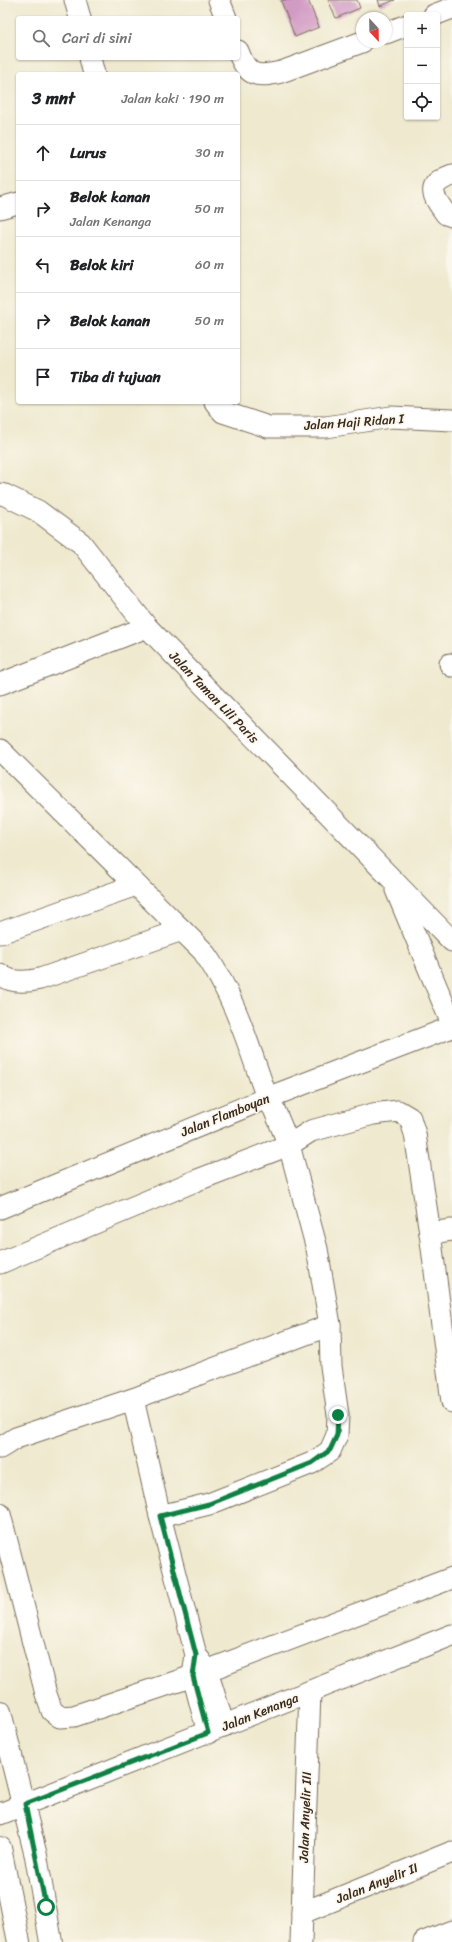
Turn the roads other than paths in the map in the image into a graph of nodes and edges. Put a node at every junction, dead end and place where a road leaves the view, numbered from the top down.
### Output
1 (75, 0) edge
2 (219, 0) edge
3 (452, 8) edge
4 (440, 13) edge
5 (79, 16) edge
6 (225, 16) edge
7 (404, 26) edge
8 (392, 31) edge
9 (356, 44) edge
10 (240, 55) edge
11 (90, 60) edge
12 (94, 72) edge
13 (452, 175) edge
14 (16, 204) edge
15 (0, 208) edge
16 (452, 216) edge
17 (217, 404) edge
18 (452, 420) edge
19 (0, 494) edge
20 (147, 627) junction
21 (0, 684) edge
22 (3, 757) edge
23 (392, 879) junction
24 (136, 885) junction
25 (182, 930) junction
26 (0, 933) edge
27 (452, 941) edge
28 (0, 974) edge
29 (452, 1024) edge
30 (452, 1027) edge
31 (267, 1098) junction
32 (289, 1145) junction
33 (0, 1208) edge
34 (452, 1230) edge
35 (430, 1232) junction
36 (0, 1263) edge
37 (330, 1325) junction
38 (133, 1398) junction
39 (452, 1402) edge
40 (6, 1441) edge
41 (0, 1514) edge
42 (160, 1516) junction
43 (452, 1578) edge
44 (452, 1635) edge
45 (199, 1667) junction
46 (310, 1692) junction
47 (0, 1712) edge
48 (216, 1730) junction
49 (25, 1804) junction
50 (0, 1814) edge
51 (0, 1848) edge
52 (452, 1852) edge
53 (302, 1913) junction
54 (452, 1931) edge
55 (19, 1942) edge
56 (51, 1942) edge
57 (301, 1942) edge
58 (424, 1942) edge

1 - 5 street
2 - 6 street
3 - 4 street
7 - 8 street
9 - 10 street
11 - 12 street
13 - 16 street
14 - 15 street
17 - 18 street, Jalan Haji Ridan I
19 - 20 street, Jalan Taman Lili Paris
20 - 21 street
20 - 23 street, Jalan Taman Lili Paris
22 - 24 street
23 - 27 street, Jalan Taman Lili Paris
23 - 29 street, Jalan Taman Lili Paris
24 - 25 street
24 - 26 street
25 - 28 street
25 - 31 street
30 - 31 street, Jalan Flamboyan
31 - 32 street
31 - 33 street, Jalan Flamboyan
32 - 35 street
32 - 36 street
32 - 37 street
34 - 35 street
35 - 39 street
37 - 38 street
37 - 42 street
38 - 40 street
38 - 42 street
41 - 45 street
42 - 45 street
43 - 45 street
44 - 46 street, Jalan Kenanga
45 - 48 street
46 - 48 street, Jalan Kenanga
46 - 53 street, Jalan Anyelir III
47 - 49 street
48 - 49 street, Jalan Kenanga
49 - 50 street, Jalan Kenanga
49 - 56 street
51 - 55 street
52 - 53 street, Jalan Anyelir II
53 - 57 street, Jalan Anyelir III
54 - 58 street

